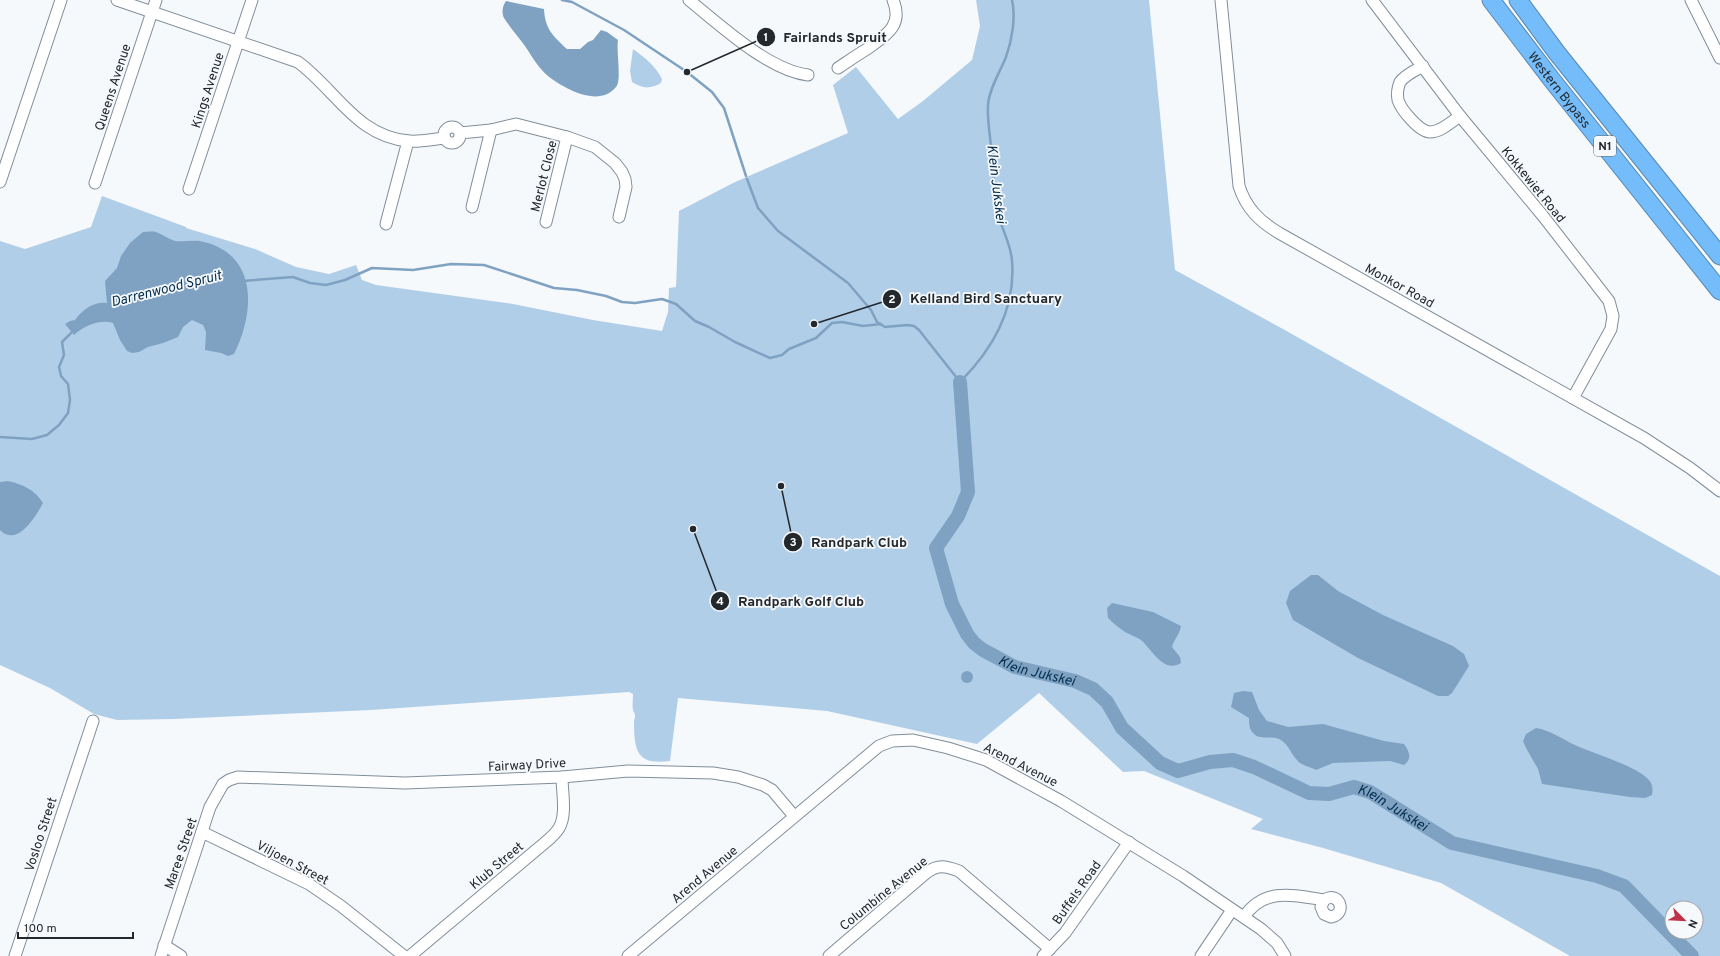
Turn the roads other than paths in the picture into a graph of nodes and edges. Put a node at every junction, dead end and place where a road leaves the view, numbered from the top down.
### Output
1 (61, 0) edge
2 (117, 0) edge
3 (156, 0) edge
4 (252, 0) edge
5 (689, 0) edge
6 (893, 0) edge
7 (1221, 0) edge
8 (1372, 0) edge
9 (1491, 0) edge
10 (1518, 0) edge
11 (1691, 0) edge
12 (152, 11) junction
13 (238, 42) junction
14 (1719, 56) edge
15 (1423, 66) junction
16 (838, 68) dead end
17 (808, 75) dead end
18 (1460, 116) junction
19 (491, 130) junction
20 (567, 136) junction
21 (408, 141) junction
22 (0, 182) edge
23 (95, 183) dead end
24 (189, 189) dead end
25 (472, 207) dead end
26 (619, 217) dead end
27 (546, 222) dead end
28 (386, 224) dead end
29 (1720, 256) edge
30 (1720, 291) edge
31 (1573, 398) junction
32 (1720, 491) edge
33 (93, 721) dead end
34 (246, 776) joint
35 (562, 777) junction
36 (794, 816) junction
37 (202, 832) junction
38 (1129, 842) junction
39 (1324, 900) dead end
40 (1232, 910) junction
41 (1244, 917) junction
42 (162, 951) edge
43 (1046, 953) edge
44 (636, 954) edge
45 (15, 956) edge
46 (181, 956) edge
47 (404, 956) edge
48 (410, 956) edge
49 (829, 956) edge
50 (1201, 956) edge
51 (1284, 956) edge

1 - 22 street
2 - 12 street
3 - 12 street, Queens Avenue
4 - 13 street, Kings Avenue
5 - 17 street
6 - 16 street
7 - 31 street, Monkor Road
8 - 15 street, Kokkewiet Road
9 - 30 highway, Western Bypass / N1
10 - 29 highway, Western Bypass / N1
11 - 14 street
12 - 13 street
12 - 23 street, Queens Avenue
13 - 21 street
13 - 24 street, Kings Avenue
15 - 18 street, Kokkewiet Road
15 - 18 street
18 - 31 street, Kokkewiet Road
19 - 20 street
19 - 21 street
19 - 25 street
20 - 26 street
20 - 27 street, Merlot Close
21 - 28 street
31 - 32 street, Monkor Road
33 - 45 street, Vosloo Street
34 - 35 street, Fairway Drive
34 - 37 street, Maree Street
35 - 36 street, Fairway Drive
35 - 48 street, Klub Street
36 - 38 street, Arend Avenue
36 - 44 street, Arend Avenue
37 - 42 street, Maree Street
37 - 47 street, Viljoen Street
38 - 40 street, Arend Avenue
38 - 43 street, Buffels Road
39 - 41 street
40 - 41 street, Arend Avenue
40 - 50 street
41 - 51 street, Arend Avenue
42 - 46 street
43 - 49 street, Columbine Avenue

